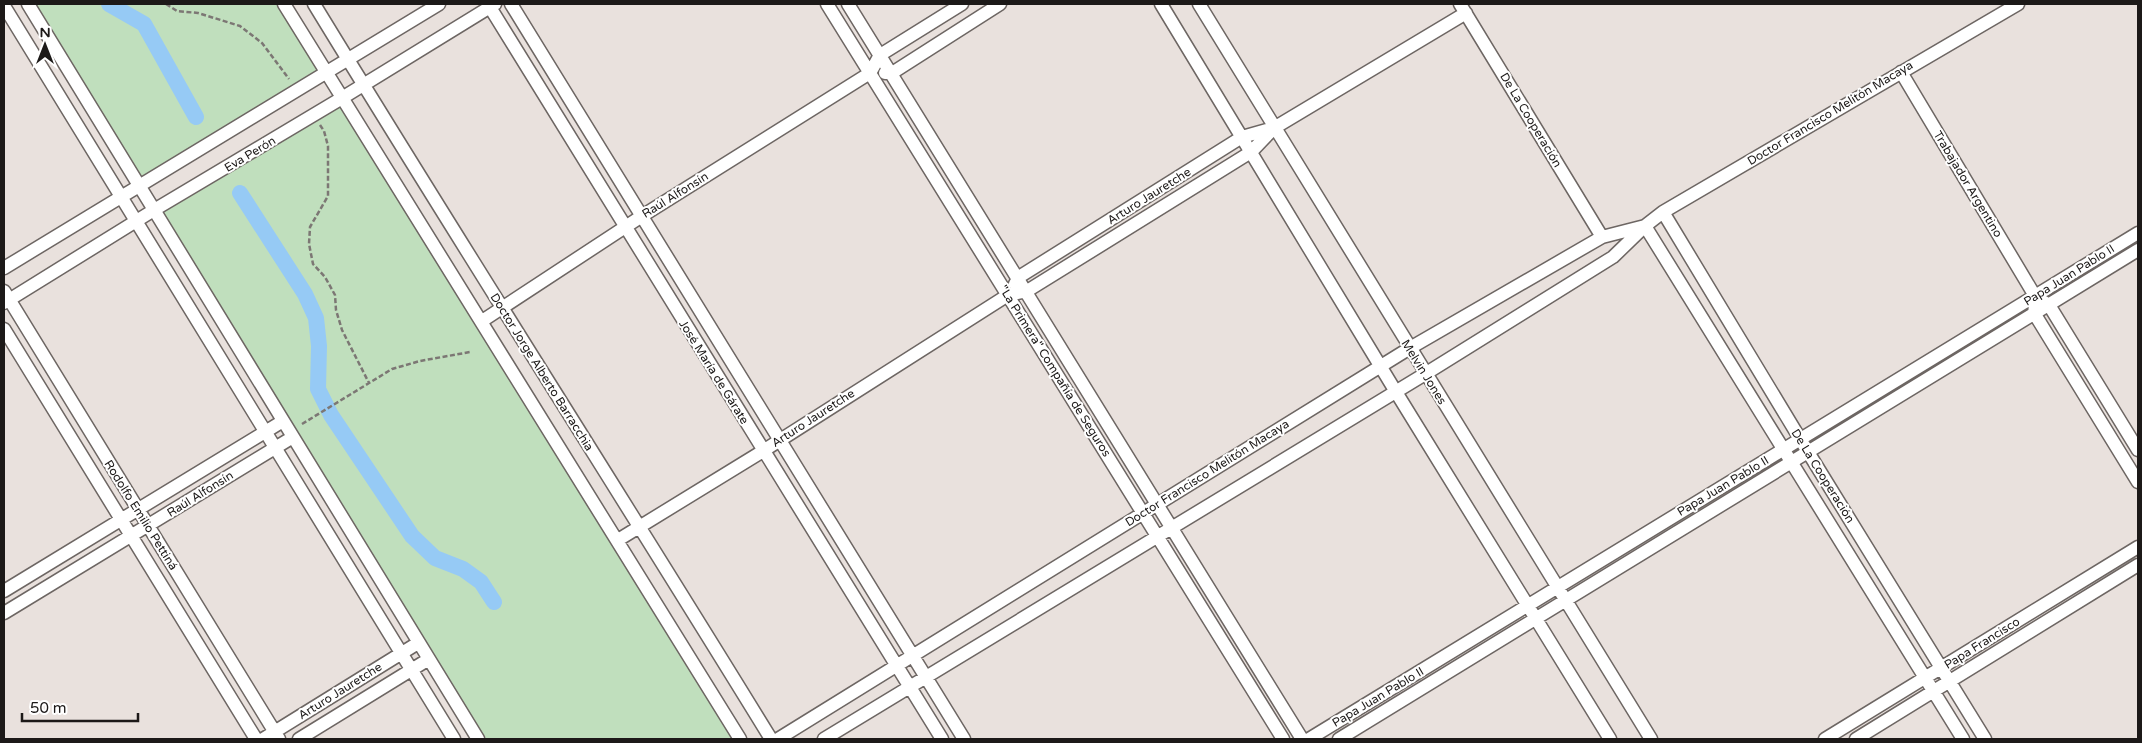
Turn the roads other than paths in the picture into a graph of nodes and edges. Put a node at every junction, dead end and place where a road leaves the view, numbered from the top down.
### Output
1 (28, 4) edge
2 (284, 4) edge
3 (314, 4) edge
4 (439, 4) edge
5 (512, 4) edge
6 (827, 4) edge
7 (848, 4) edge
8 (962, 4) edge
9 (1000, 4) edge
10 (1161, 4) edge
11 (1199, 4) edge
12 (2018, 4) edge
13 (491, 5) edge
14 (4, 6) edge
15 (1463, 8) edge
16 (880, 55) junction
17 (348, 59) junction
18 (326, 72) junction
19 (892, 72) junction
20 (1900, 72) junction
21 (870, 73) junction
22 (365, 85) junction
23 (342, 98) junction
24 (1274, 128) junction
25 (1242, 137) junction
26 (1251, 152) junction
27 (139, 185) junction
28 (121, 197) junction
29 (154, 210) junction
30 (1663, 212) junction
31 (642, 216) junction
32 (136, 222) junction
33 (1645, 226) junction
34 (626, 228) junction
35 (2138, 233) edge
36 (1602, 237) junction
37 (2138, 250) edge
38 (4, 268) edge
39 (1019, 278) junction
40 (1027, 291) junction
41 (1008, 295) junction
42 (2035, 296) junction
43 (5, 298) edge
44 (2049, 305) junction
45 (501, 308) junction
46 (2034, 314) junction
47 (482, 321) junction
48 (4, 329) edge
49 (1410, 348) junction
50 (1380, 366) junction
51 (1426, 374) junction
52 (1396, 392) junction
53 (283, 421) junction
54 (265, 432) junction
55 (293, 437) junction
56 (780, 439) junction
57 (1800, 439) junction
58 (276, 447) junction
59 (1784, 449) junction
60 (763, 450) junction
61 (2138, 450) edge
62 (1808, 452) junction
63 (1792, 462) junction
64 (2138, 482) edge
65 (1157, 504) junction
66 (137, 509) junction
67 (1143, 513) junction
68 (121, 519) junction
69 (640, 525) junction
70 (148, 526) junction
71 (1172, 527) junction
72 (132, 536) junction
73 (1157, 536) junction
74 (618, 540) junction
75 (2138, 547) edge
76 (2138, 565) edge
77 (1558, 587) junction
78 (4, 591) edge
79 (1566, 601) junction
80 (1527, 606) junction
81 (4, 613) edge
82 (1536, 619) junction
83 (418, 643) junction
84 (400, 654) junction
85 (912, 655) junction
86 (429, 659) junction
87 (896, 665) junction
88 (1941, 668) junction
89 (410, 670) junction
90 (926, 677) junction
91 (1925, 678) junction
92 (1949, 682) junction
93 (909, 687) junction
94 (1933, 692) junction
95 (276, 736) edge
96 (256, 739) edge
97 (263, 739) edge
98 (299, 739) edge
99 (454, 739) edge
100 (478, 739) edge
101 (740, 739) edge
102 (771, 739) edge
103 (778, 739) edge
104 (824, 739) edge
105 (942, 739) edge
106 (964, 739) edge
107 (1283, 739) edge
108 (1302, 739) edge
109 (1309, 739) edge
110 (1339, 739) edge
111 (1610, 739) edge
112 (1651, 739) edge
113 (1825, 739) edge
114 (1856, 739) edge
115 (1963, 739) edge
116 (1985, 739) edge

1 - 27 street
2 - 18 street, Doctor Jorge Alberto Barracchia
3 - 17 street, Doctor Jorge Alberto Barracchia
4 - 17 street
5 - 31 street, José María de Gárate
6 - 21 street, "La Primera" Compañía de Seguros
7 - 16 street, "La Primera" Compañía de Seguros
8 - 16 street, Raúl Alfonsín
9 - 19 street, Raúl Alfonsín
10 - 25 street
11 - 24 street, Melvin Jones
12 - 20 street, Doctor Francisco Melitón Macaya
13 - 22 street, Eva Perón
13 - 34 street, José María de Gárate
14 - 28 street
15 - 24 street, Arturo Jauretche
15 - 36 street, De La Cooperación
16 - 19 street, "La Primera" Compañía de Seguros
16 - 21 street, Raúl Alfonsín
17 - 18 street
17 - 22 street, Doctor Jorge Alberto Barracchia
18 - 23 street, Doctor Jorge Alberto Barracchia
18 - 27 street
19 - 21 street, Raúl Alfonsín
19 - 39 street, "La Primera" Compañía de Seguros
20 - 30 street, Doctor Francisco Melitón Macaya
20 - 42 street, Trabajador Argentino
21 - 31 street, Raúl Alfonsín
21 - 41 street, "La Primera" Compañía de Seguros
22 - 23 street, Eva Perón
22 - 45 street, Doctor Jorge Alberto Barracchia
23 - 29 street, Eva Perón
23 - 47 street, Doctor Jorge Alberto Barracchia
24 - 25 street, Arturo Jauretche
24 - 26 street, Arturo Jauretche
24 - 49 street, Melvin Jones
25 - 26 street
25 - 39 street, Arturo Jauretche
26 - 40 street, Arturo Jauretche
26 - 50 street
27 - 28 street
27 - 29 street
28 - 32 street
28 - 38 street
29 - 32 street, Eva Perón
29 - 53 street
30 - 33 street, Doctor Francisco Melitón Macaya
30 - 57 street, De La Cooperación
31 - 34 street, Raúl Alfonsín
31 - 56 street, José María de Gárate
32 - 43 street, Eva Perón
32 - 54 street
33 - 36 street, Doctor Francisco Melitón Macaya
33 - 51 street, Doctor Francisco Melitón Macaya
33 - 59 street, De La Cooperación
34 - 45 street, Raúl Alfonsín
34 - 60 street, José María de Gárate
35 - 42 street, Papa Juan Pablo II
36 - 49 street, Doctor Francisco Melitón Macaya
37 - 44 street, Papa Juan Pablo II
39 - 40 street, "La Primera" Compañía de Seguros
39 - 41 street, Arturo Jauretche
40 - 41 street, Arturo Jauretche
40 - 65 street, "La Primera" Compañía de Seguros
41 - 56 street, Arturo Jauretche
41 - 67 street, "La Primera" Compañía de Seguros
42 - 44 street, Trabajador Argentino
42 - 46 street
42 - 57 street, Papa Juan Pablo II
43 - 66 street, Rodolfo Emilio Pettiná
44 - 46 street, Papa Juan Pablo II
44 - 61 street, Trabajador Argentino
45 - 47 street, Raúl Alfonsín
45 - 69 street, Doctor Jorge Alberto Barracchia
46 - 62 street, Papa Juan Pablo II
46 - 64 street
47 - 74 street, Doctor Jorge Alberto Barracchia
48 - 68 street, Rodolfo Emilio Pettiná
49 - 50 street, Doctor Francisco Melitón Macaya
49 - 51 street, Melvin Jones
50 - 52 street
50 - 65 street, Doctor Francisco Melitón Macaya
51 - 52 street, Doctor Francisco Melitón Macaya
51 - 77 street, Melvin Jones
52 - 71 street, Doctor Francisco Melitón Macaya
52 - 80 street
53 - 54 street, Raúl Alfonsín
53 - 55 street
54 - 58 street
54 - 66 street, Raúl Alfonsín
55 - 58 street, Raúl Alfonsín
55 - 83 street
56 - 60 street, Arturo Jauretche
56 - 85 street, José María de Gárate
57 - 59 street, Papa Juan Pablo II
57 - 62 street, De La Cooperación
58 - 70 street, Raúl Alfonsín
58 - 84 street
59 - 63 street, De La Cooperación
59 - 77 street, Papa Juan Pablo II
60 - 69 street, Arturo Jauretche
60 - 87 street, José María de Gárate
62 - 63 street, Papa Juan Pablo II
62 - 88 street, De La Cooperación
63 - 79 street, Papa Juan Pablo II
63 - 91 street, De La Cooperación
65 - 67 street, Doctor Francisco Melitón Macaya
65 - 71 street, "La Primera" Compañía de Seguros
66 - 68 street, Raúl Alfonsín
66 - 70 street, Rodolfo Emilio Pettiná
67 - 73 street, "La Primera" Compañía de Seguros
67 - 85 street, Doctor Francisco Melitón Macaya
68 - 72 street, Rodolfo Emilio Pettiná
68 - 78 street, Raúl Alfonsín
69 - 74 street, Arturo Jauretche
69 - 102 street, Doctor Jorge Alberto Barracchia
70 - 72 street, Raúl Alfonsín
70 - 95 street, Rodolfo Emilio Pettiná
71 - 73 street, Doctor Francisco Melitón Macaya
71 - 108 street, "La Primera" Compañía de Seguros
72 - 81 street, Raúl Alfonsín
72 - 96 street, Rodolfo Emilio Pettiná
73 - 90 street, Doctor Francisco Melitón Macaya
73 - 107 street, "La Primera" Compañía de Seguros
74 - 101 street, Doctor Jorge Alberto Barracchia
75 - 88 street, Papa Francisco
76 - 92 street, Papa Francisco
77 - 79 street, Melvin Jones
77 - 80 street, Papa Juan Pablo II
79 - 82 street, Papa Juan Pablo II
79 - 112 street, Melvin Jones
80 - 82 street
80 - 109 street, Papa Juan Pablo II
82 - 110 street, Papa Juan Pablo II
82 - 111 street
83 - 84 street, Arturo Jauretche
83 - 86 street
84 - 89 street
84 - 95 street, Arturo Jauretche
85 - 87 street, Doctor Francisco Melitón Macaya
85 - 90 street, José María de Gárate
86 - 89 street, Arturo Jauretche
86 - 100 street
87 - 93 street, José María de Gárate
87 - 103 street, Doctor Francisco Melitón Macaya
88 - 91 street, Papa Francisco
88 - 92 street, De La Cooperación
89 - 98 street, Arturo Jauretche
89 - 99 street
90 - 93 street, Doctor Francisco Melitón Macaya
90 - 106 street, José María de Gárate
91 - 94 street, De La Cooperación
91 - 113 street, Papa Francisco
92 - 94 street, Papa Francisco
92 - 116 street, De La Cooperación
93 - 104 street, Doctor Francisco Melitón Macaya
93 - 105 street, José María de Gárate
94 - 114 street, Papa Francisco
94 - 115 street, De La Cooperación
95 - 97 street, Arturo Jauretche

